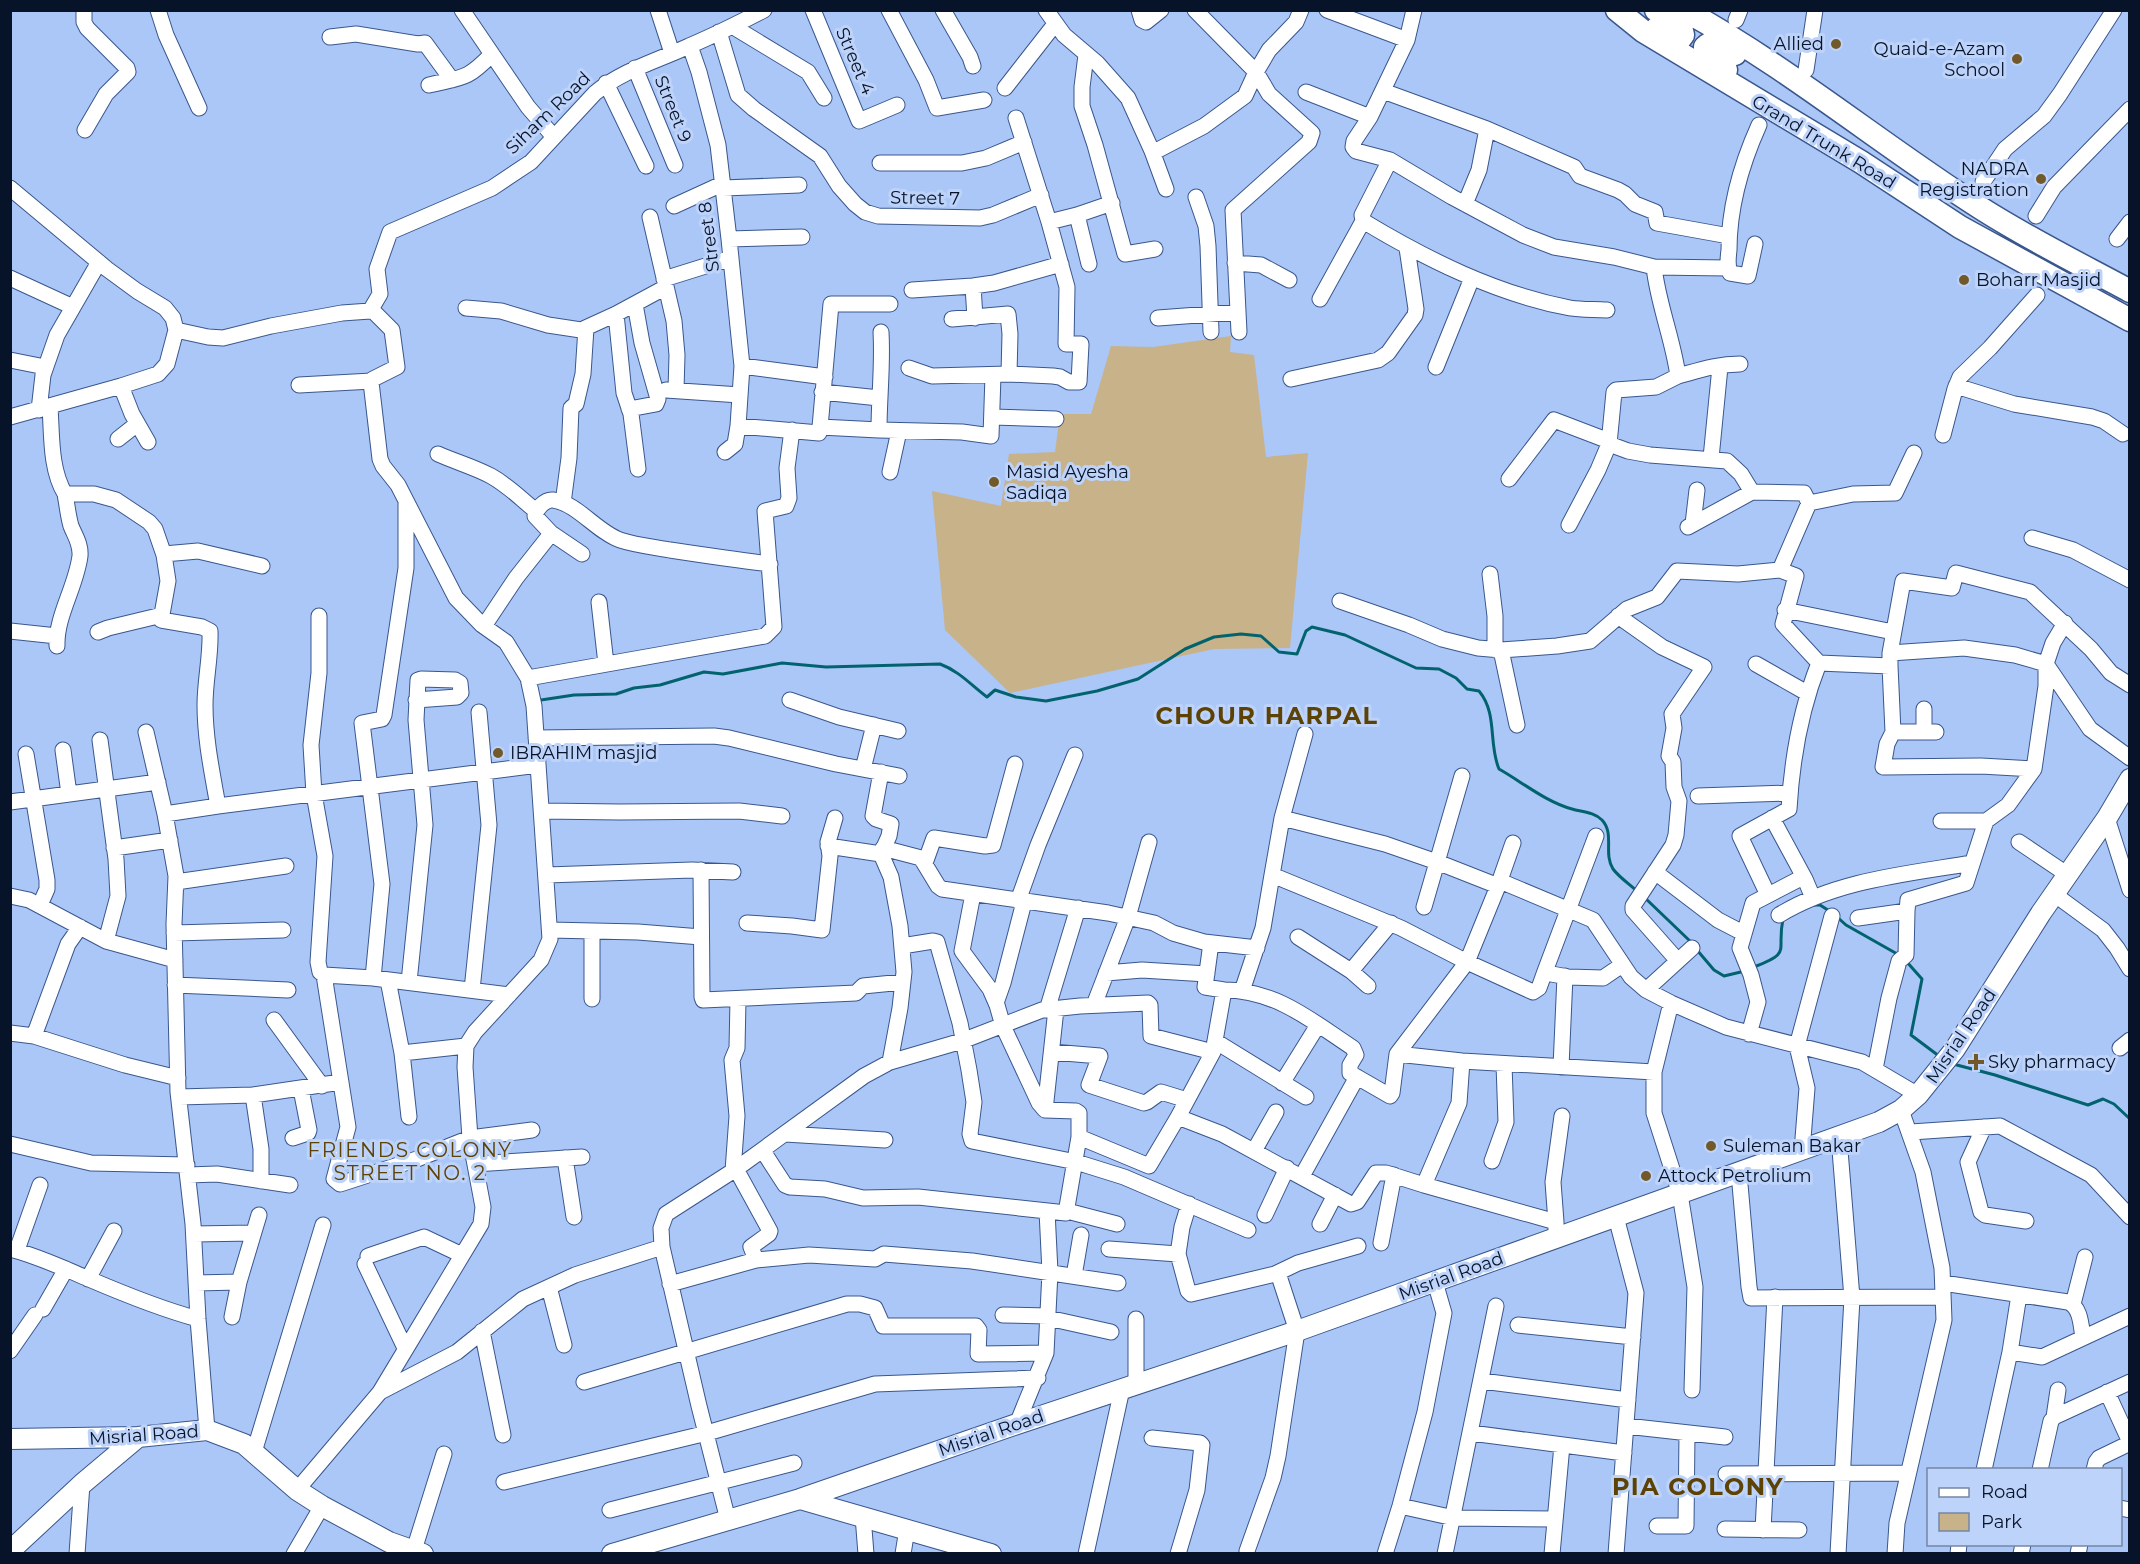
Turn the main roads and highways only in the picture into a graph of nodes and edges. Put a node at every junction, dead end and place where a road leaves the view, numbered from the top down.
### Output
1 (1617, 10) edge
2 (1627, 10) edge
3 (1656, 10) edge
4 (1684, 10) edge
5 (1870, 134) junction
6 (1861, 162) junction
7 (2130, 291) edge
8 (2130, 320) edge
9 (2130, 779) edge
10 (138, 1437) junction
11 (10, 1439) edge
12 (800, 1499) junction
13 (635, 1550) edge
14 (10, 1551) edge
15 (419, 1552) edge
16 (612, 1554) edge
17 (991, 1554) edge

1 - 6 highway, Grand Trunk Road
2 - 3 highway
4 - 5 highway, Grand Trunk Road
5 - 6 highway
5 - 7 highway, Grand Trunk Road
6 - 8 highway, Grand Trunk Road
9 - 12 main road, Misrial Road
10 - 11 main road, Misrial Road
10 - 14 main road
10 - 15 main road, Misrial Road
12 - 13 main road, Misrial Road
12 - 17 main road
13 - 16 main road, Misrial Road

